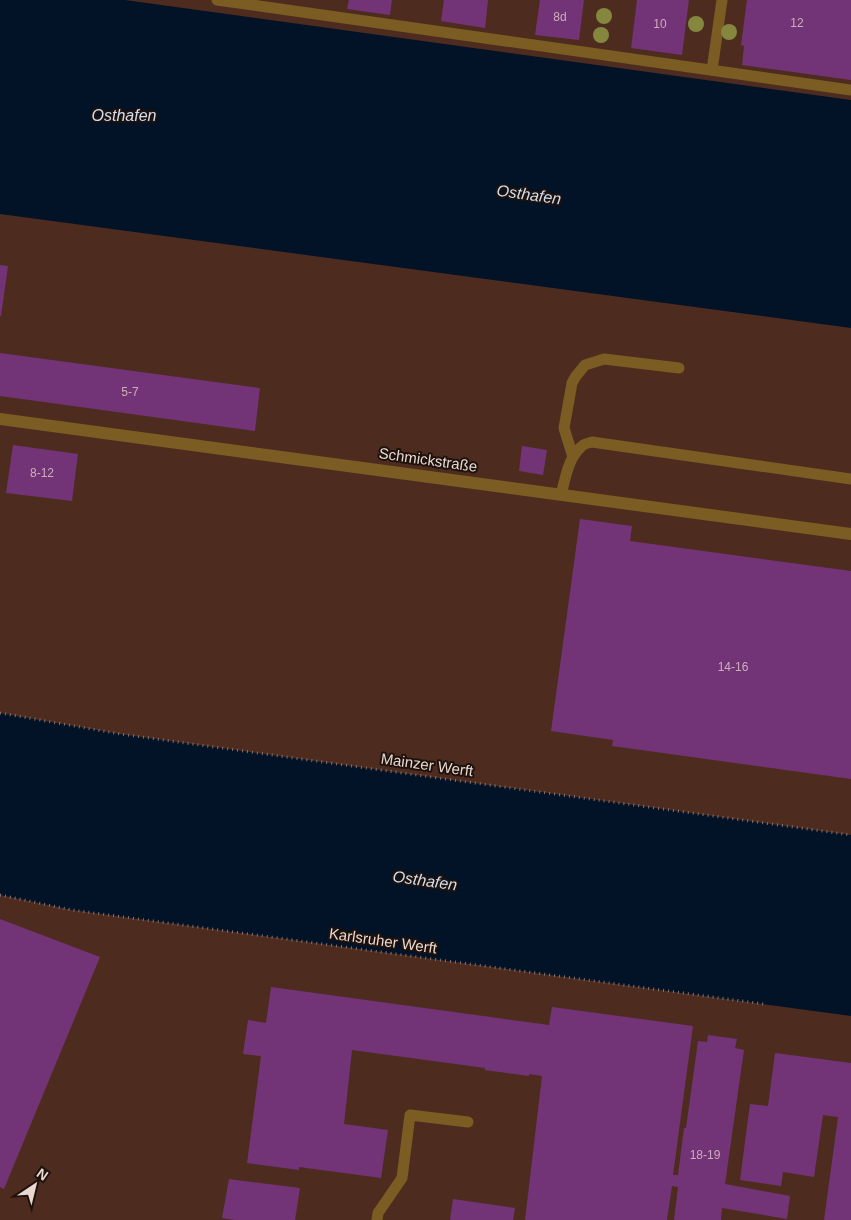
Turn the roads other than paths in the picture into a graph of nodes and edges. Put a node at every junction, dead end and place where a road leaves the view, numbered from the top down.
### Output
1 (217, 0) edge
2 (722, 0) edge
3 (241, 2) edge
4 (712, 70) junction
5 (851, 90) edge
6 (679, 368) dead end
7 (0, 419) edge
8 (574, 457) junction
9 (851, 479) edge
10 (561, 495) junction
11 (851, 534) edge
12 (468, 1122) dead end
13 (377, 1220) edge

1 - 3 lane
2 - 4 lane
3 - 4 lane
4 - 5 lane
6 - 8 lane
7 - 10 street, Schmickstraße
8 - 9 lane
8 - 10 lane
10 - 11 street, Schmickstraße
12 - 13 lane

